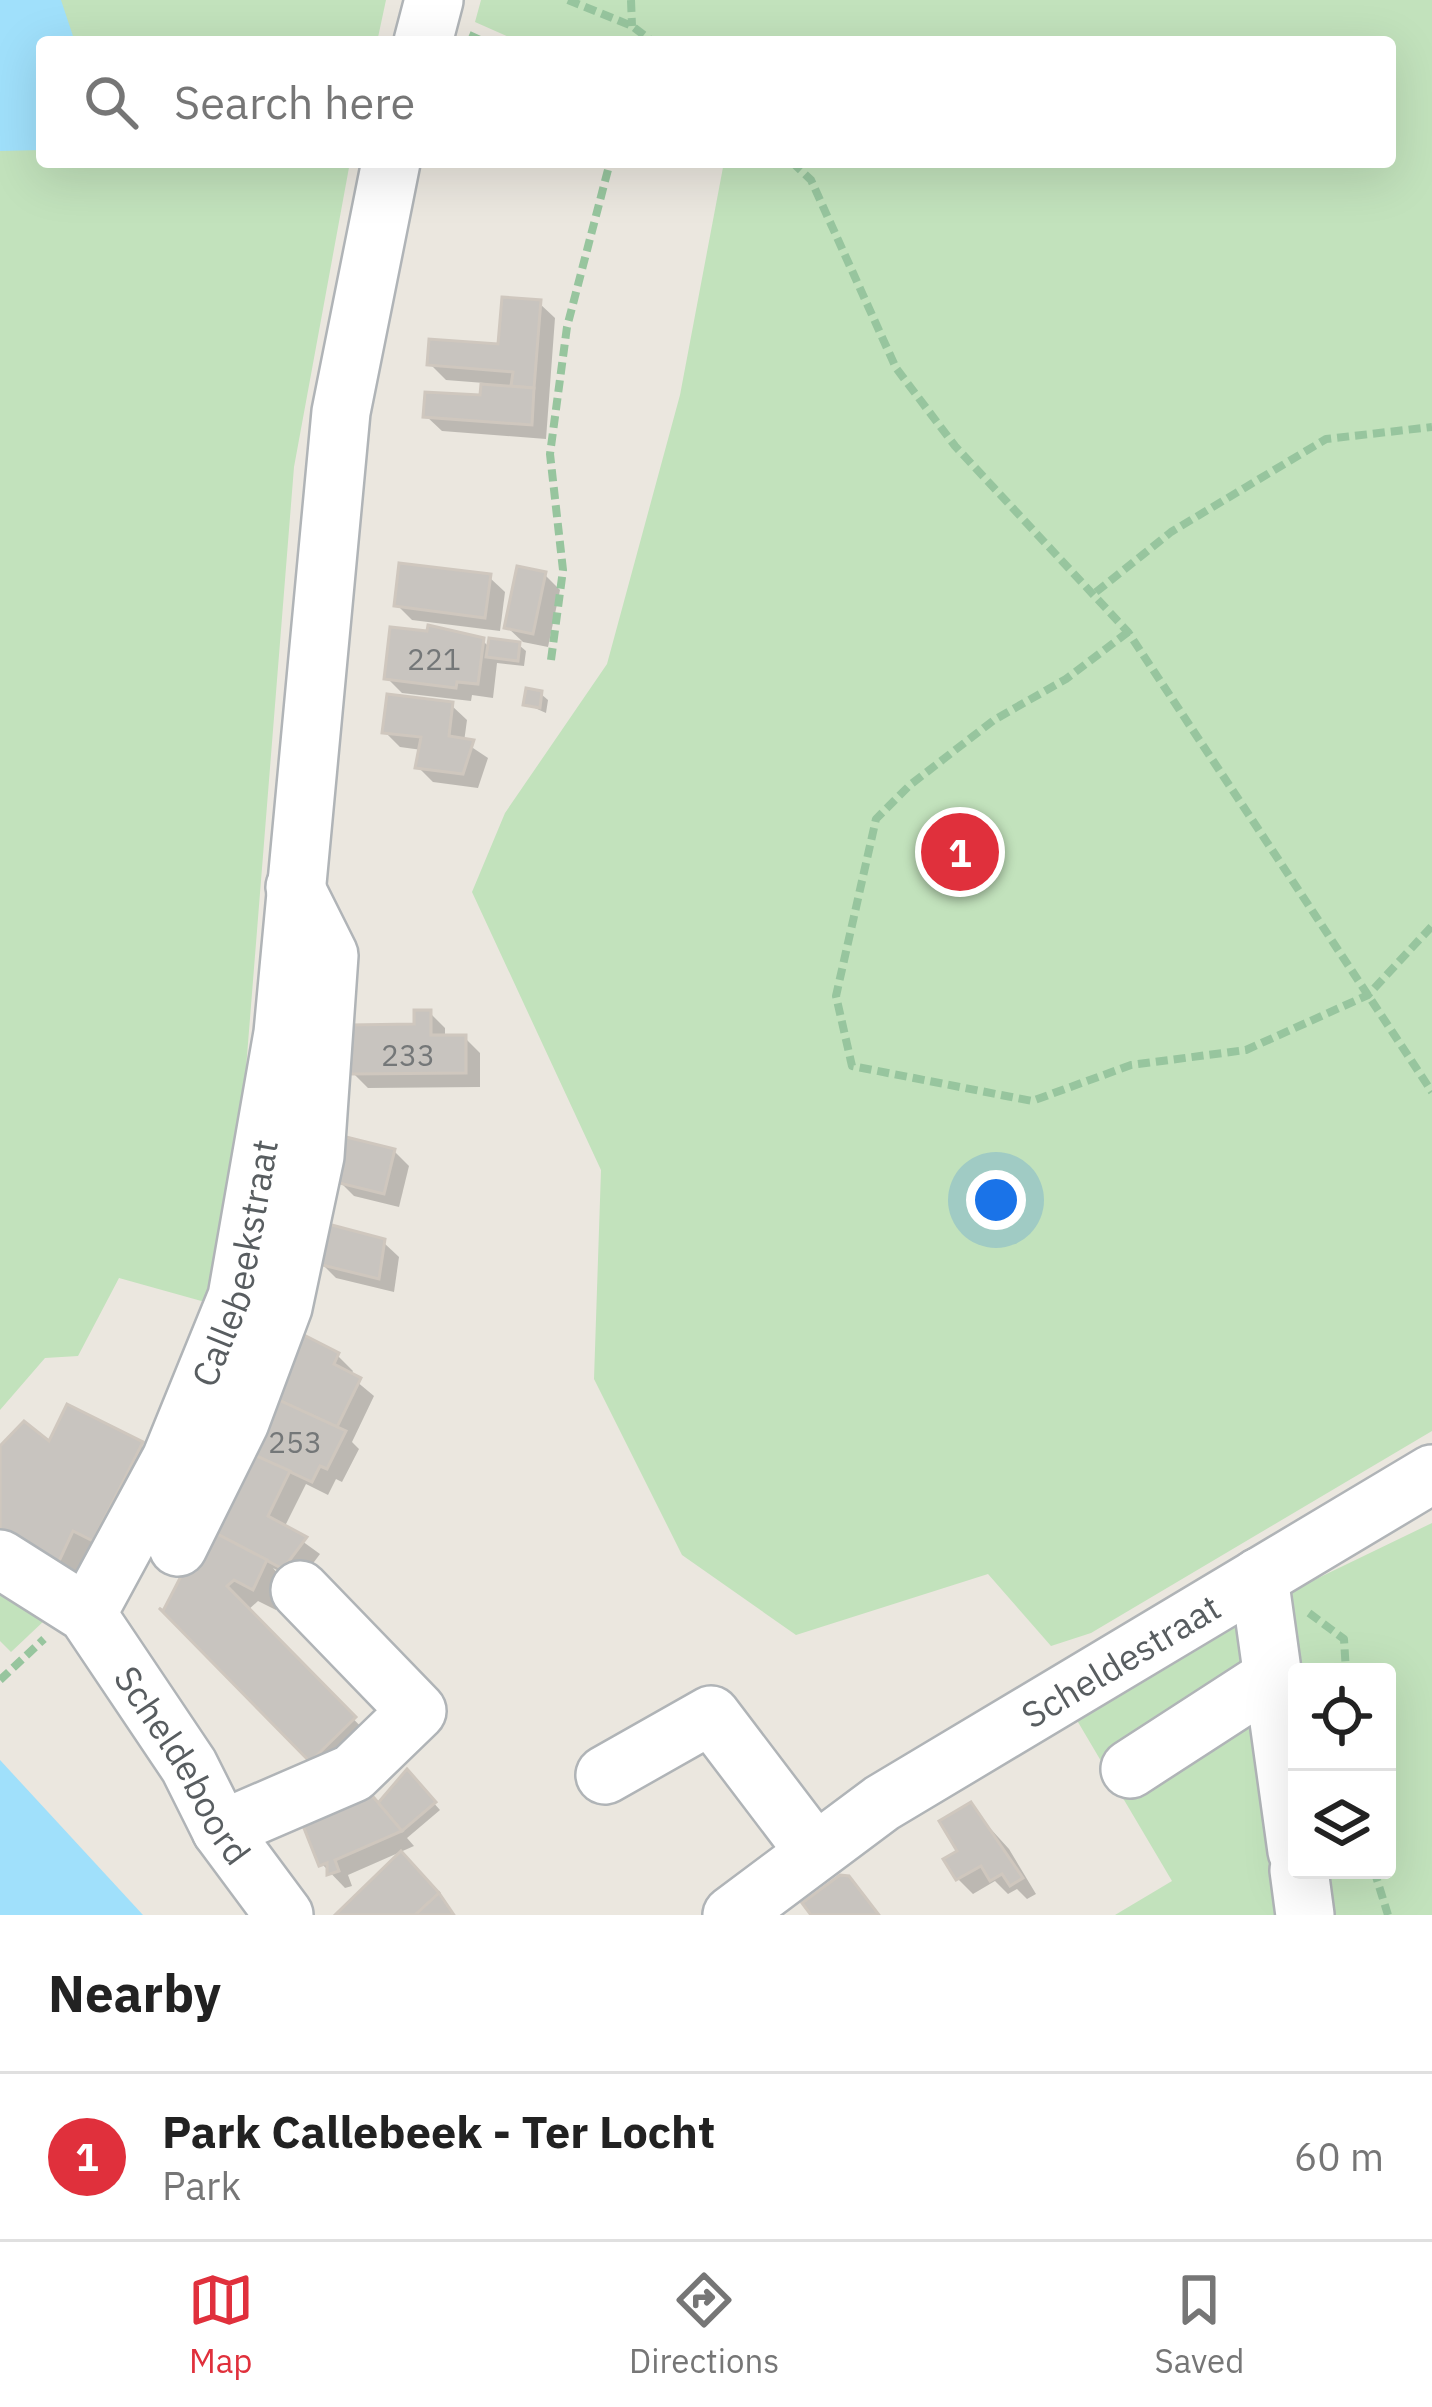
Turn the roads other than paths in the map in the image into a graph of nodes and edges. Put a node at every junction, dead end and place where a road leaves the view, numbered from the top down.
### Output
1 (434, 0) edge
2 (425, 36) edge
3 (390, 168) edge
4 (293, 884) junction
5 (1432, 1474) edge
6 (178, 1547) dead end
7 (0, 1559) edge
8 (1259, 1577) junction
9 (300, 1591) dead end
10 (87, 1614) junction
11 (1272, 1677) junction
12 (1130, 1769) dead end
13 (604, 1774) dead end
14 (1288, 1788) edge
15 (220, 1830) junction
16 (815, 1852) junction
17 (1300, 1879) edge
18 (284, 1915) edge
19 (732, 1915) edge
20 (1305, 1915) edge

1 - 2 street
3 - 4 street, Callebeekstraat
4 - 6 street, Callebeekstraat
4 - 10 street, Callebeekstraat
5 - 8 street, Scheldestraat
7 - 10 street
8 - 11 street
8 - 16 street, Scheldestraat
9 - 15 street
10 - 15 street, Scheldeboord
11 - 12 street
11 - 14 street
13 - 16 street
15 - 18 street, Scheldeboord
16 - 19 street, Scheldestraat
17 - 20 street

